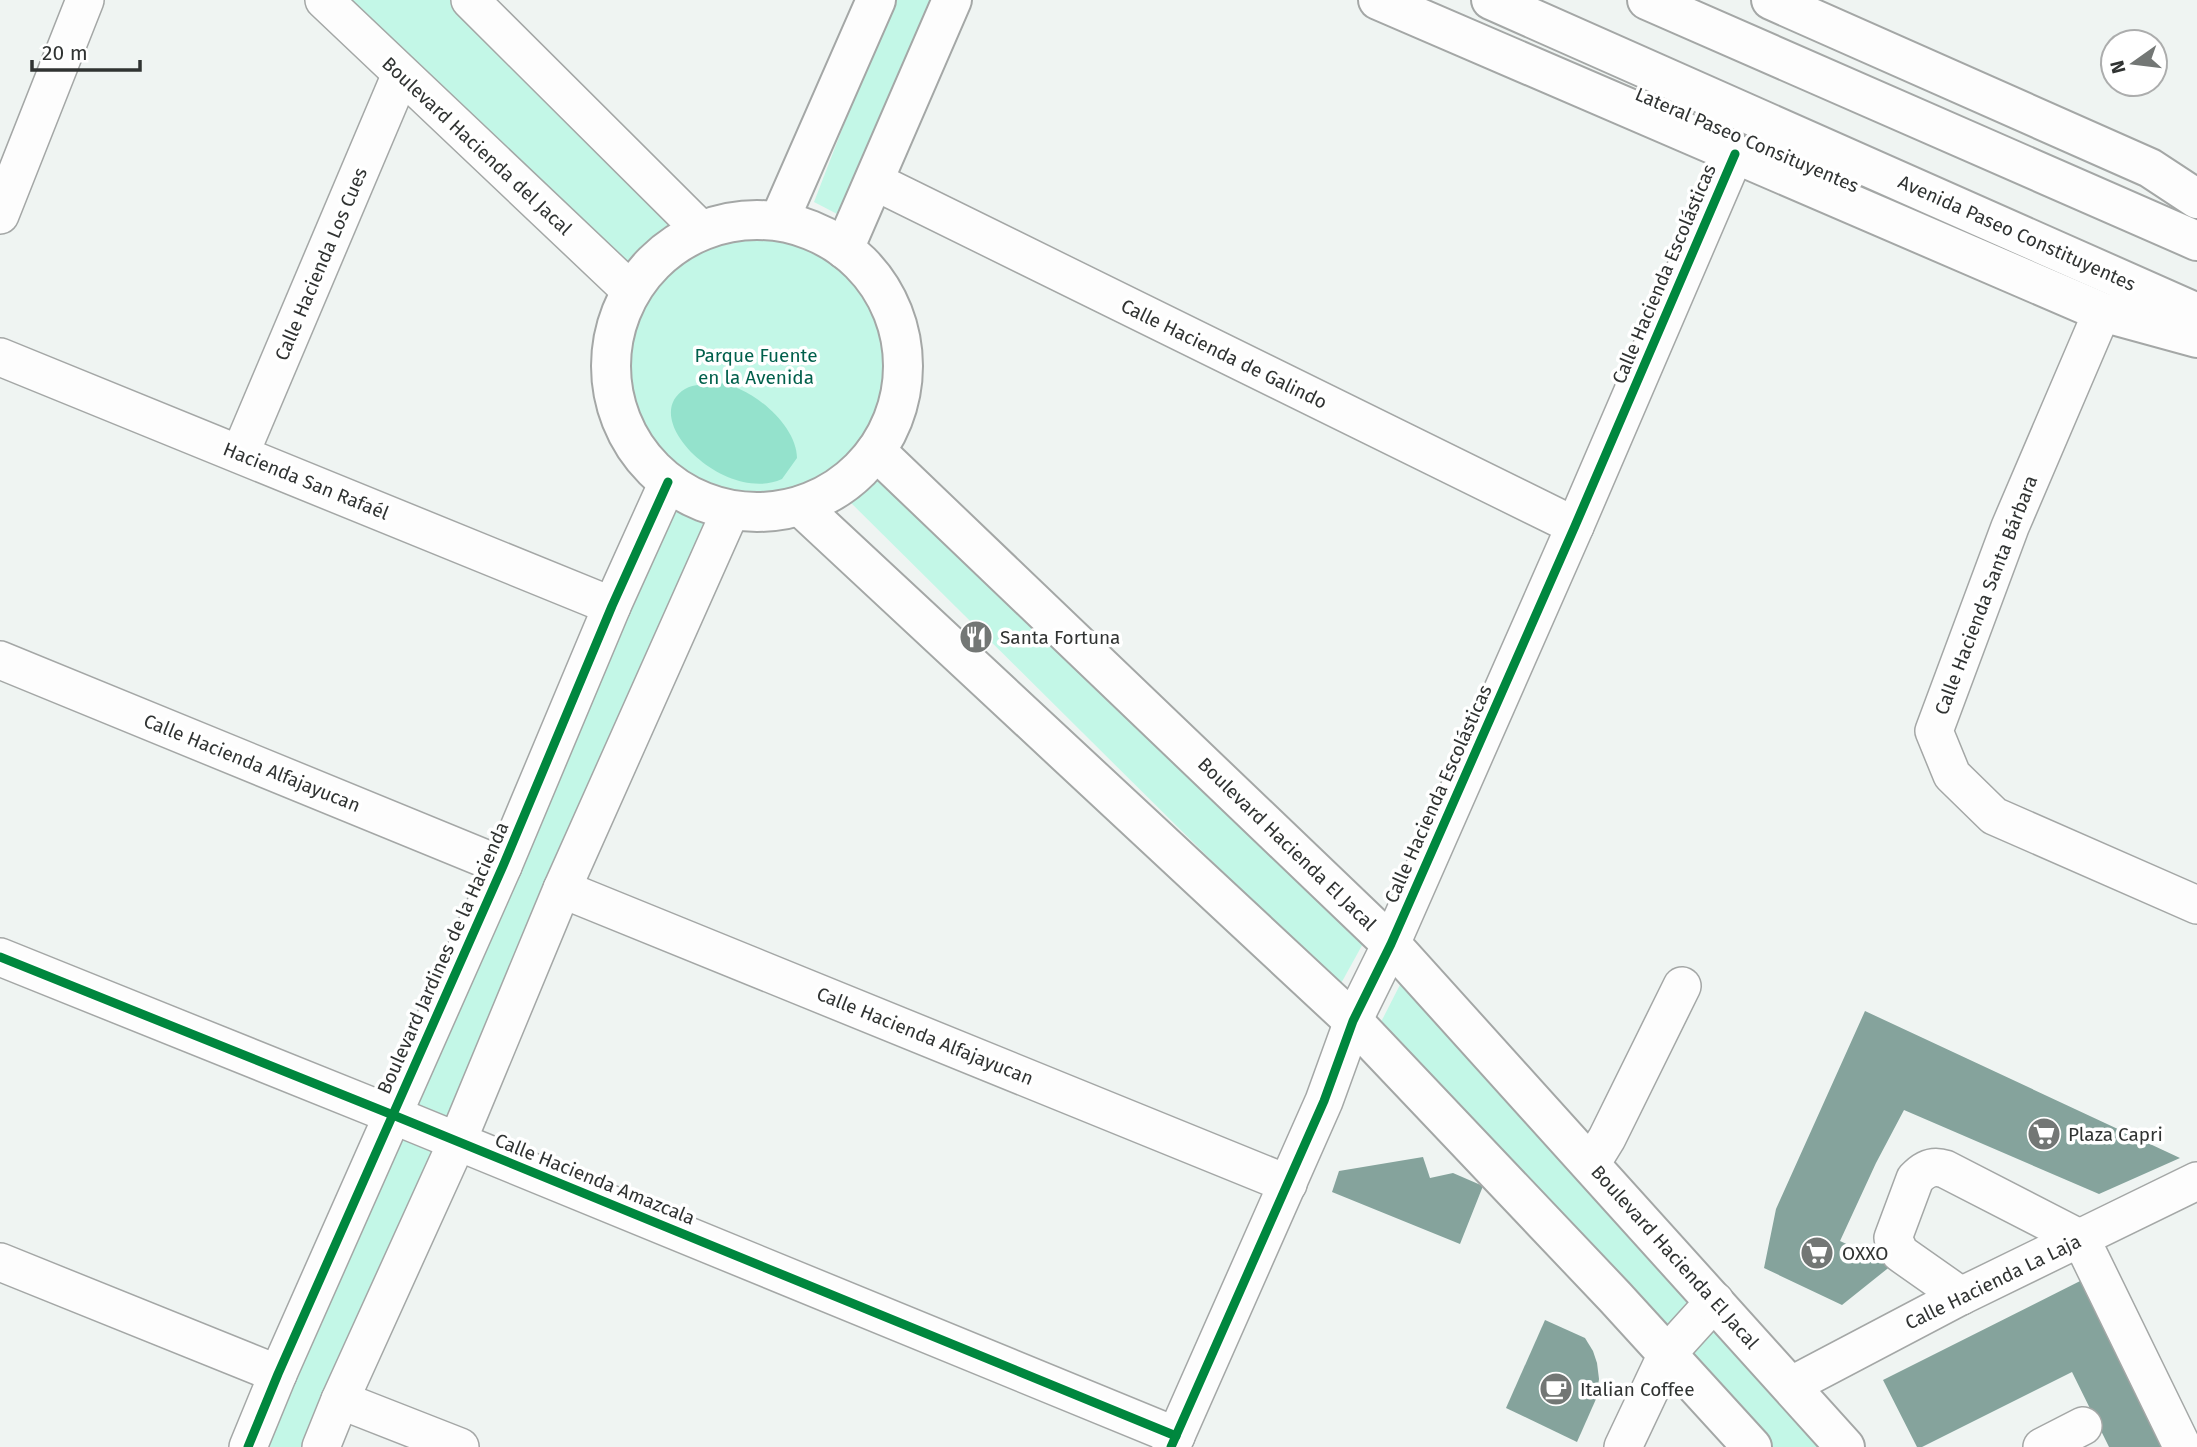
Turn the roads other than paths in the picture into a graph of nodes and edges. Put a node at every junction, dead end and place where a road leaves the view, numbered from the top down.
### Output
1 (85, 0) edge
2 (324, 0) edge
3 (470, 0) edge
4 (876, 0) edge
5 (952, 0) edge
6 (1378, 0) edge
7 (1491, 0) edge
8 (1647, 0) edge
9 (1771, 0) edge
10 (401, 74) junction
11 (1735, 154) junction
12 (874, 181) junction
13 (2197, 199) edge
14 (0, 215) edge
15 (779, 221) junction
16 (701, 230) junction
17 (2197, 241) edge
18 (844, 249) junction
19 (631, 291) junction
20 (2102, 312) junction
21 (2197, 313) edge
22 (2197, 338) edge
23 (0, 357) edge
24 (876, 451) junction
25 (240, 454) junction
26 (668, 482) junction
27 (800, 506) junction
28 (731, 510) junction
29 (1575, 526) junction
30 (612, 606) junction
31 (0, 660) edge
32 (503, 866) junction
33 (562, 889) junction
34 (2197, 905) edge
35 (1391, 944) junction
36 (0, 957) edge
37 (1682, 986) dead end
38 (1353, 1021) junction
39 (393, 1115) junction
40 (457, 1142) junction
41 (1591, 1164) junction
42 (2197, 1181) edge
43 (1288, 1184) junction
44 (2081, 1239) junction
45 (0, 1262) edge
46 (1961, 1296) junction
47 (1715, 1301) junction
48 (1667, 1354) junction
49 (278, 1374) junction
50 (1790, 1386) junction
51 (340, 1400) junction
52 (2083, 1426) dead end
53 (1173, 1441) edge
54 (2181, 1444) dead end
55 (248, 1447) edge
56 (321, 1447) edge
57 (460, 1447) edge
58 (1623, 1447) edge
59 (1752, 1447) edge
60 (1845, 1447) edge
61 (2042, 1447) edge

1 - 14 street
2 - 10 street, Boulevard Hacienda del Jacal
3 - 16 street
4 - 15 main road
5 - 12 main road
6 - 11 main road, Lateral Paseo Consituyentes
7 - 21 main road, Avenida Paseo Constituyentes
8 - 17 main road
9 - 13 main road
10 - 19 street, Boulevard Hacienda del Jacal
10 - 25 street, Calle Hacienda Los Cues
11 - 20 main road, Lateral Paseo Consituyentes
11 - 29 street, Calle Hacienda Escolásticas
12 - 18 main road
12 - 29 street, Calle Hacienda de Galindo
15 - 16 main road
15 - 18 main road
16 - 19 main road
18 - 24 main road
19 - 26 main road
20 - 22 main road, Lateral Paseo Consituyentes
20 - 34 street, Calle Hacienda Santa Bárbara
23 - 25 street, Hacienda San Rafaél
24 - 27 main road
24 - 35 main road, Boulevard Hacienda El Jacal
25 - 30 street, Hacienda San Rafaél
26 - 28 main road
26 - 30 street, Boulevard Jardines de la Hacienda
27 - 28 main road
27 - 38 main road
28 - 33 street
29 - 35 street, Calle Hacienda Escolásticas
30 - 32 street, Boulevard Jardines de la Hacienda
31 - 32 street, Calle Hacienda Alfajayucan
32 - 39 street, Boulevard Jardines de la Hacienda
33 - 40 street
33 - 43 street, Calle Hacienda Alfajayucan
35 - 38 street, Calle Hacienda Escolásticas
35 - 41 main road, Boulevard Hacienda El Jacal
36 - 39 street, Calle Hacienda Amazcala
37 - 41 street
38 - 43 street, Calle Hacienda Escolásticas
38 - 48 main road
39 - 40 street, Calle Hacienda Amazcala
39 - 49 street, Boulevard Jardines de la Hacienda
40 - 51 street
40 - 53 street, Calle Hacienda Amazcala
41 - 47 main road, Boulevard Hacienda El Jacal
42 - 44 street, Calle Hacienda La Laja
43 - 53 street, Calle Hacienda Escolásticas
44 - 46 street, Calle Hacienda La Laja
44 - 46 street
44 - 54 street
45 - 49 street
46 - 50 street, Calle Hacienda La Laja
47 - 48 street
47 - 50 main road, Boulevard Hacienda El Jacal
48 - 58 street
48 - 59 main road
49 - 55 street, Boulevard Jardines de la Hacienda
50 - 60 main road, Boulevard Hacienda El Jacal
51 - 56 street
51 - 57 street
52 - 61 street

